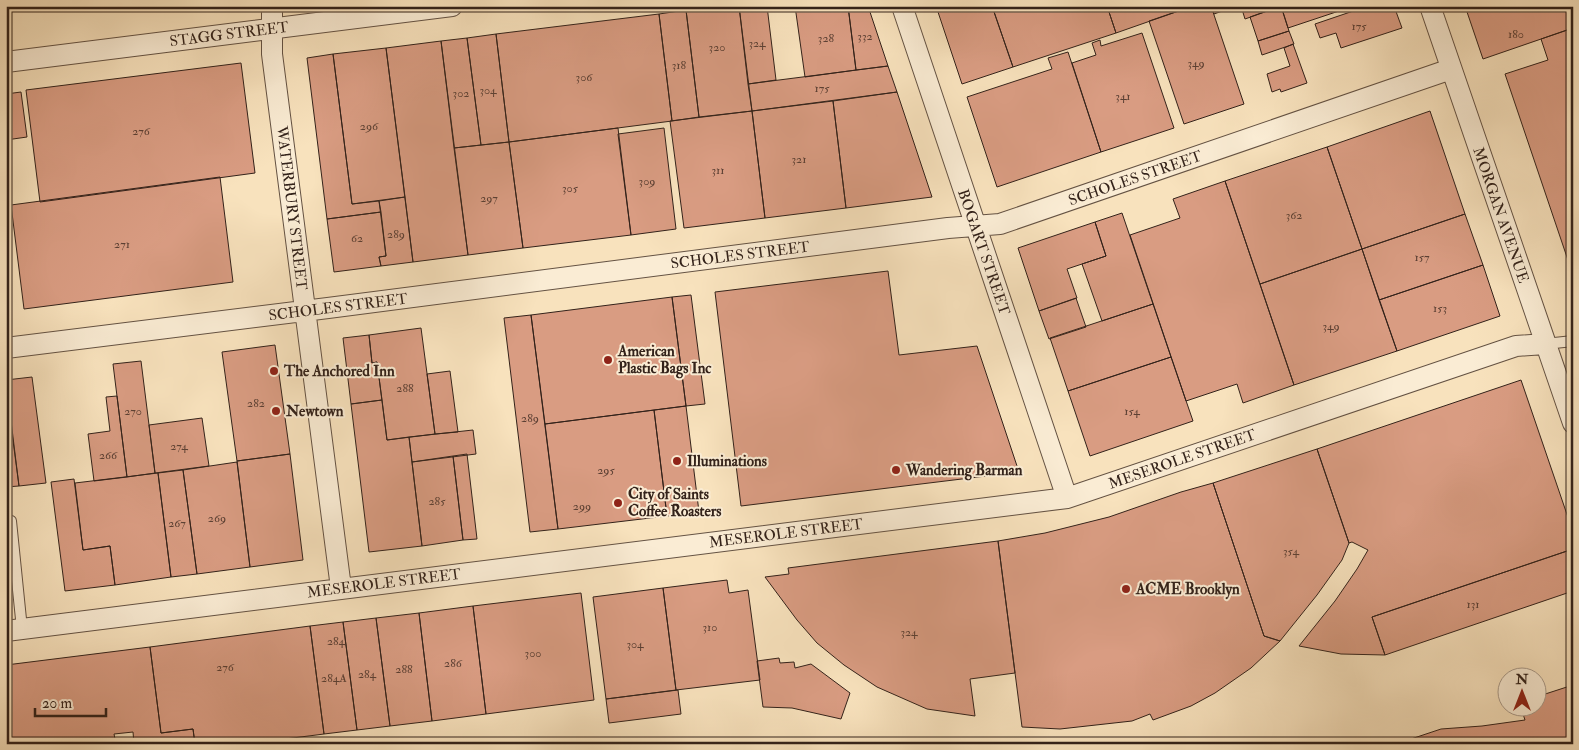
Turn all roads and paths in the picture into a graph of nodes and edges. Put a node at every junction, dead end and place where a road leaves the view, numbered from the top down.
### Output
1 (272, 6) edge
2 (452, 6) edge
3 (902, 6) edge
4 (1430, 6) edge
5 (272, 29) junction
6 (6, 62) edge
7 (1452, 69) junction
8 (975, 226) junction
9 (306, 311) junction
10 (1573, 341) edge
11 (1545, 344) junction
12 (6, 348) edge
13 (1573, 422) edge
14 (1067, 498) junction
15 (11, 521) dead end
16 (341, 588) junction
17 (14, 630) edge

1 - 5 street, WATERBURY STREET
2 - 5 street, STAGG STREET
3 - 8 street, BOGART STREET
4 - 7 street, MORGAN AVENUE
5 - 6 street, STAGG STREET
5 - 9 street, WATERBURY STREET
7 - 8 street, SCHOLES STREET
7 - 11 street, MORGAN AVENUE
8 - 9 street, SCHOLES STREET
8 - 14 street, BOGART STREET
9 - 12 street, SCHOLES STREET
9 - 16 street, WATERBURY STREET
10 - 11 lane
11 - 13 street, MORGAN AVENUE
11 - 14 street, MESEROLE STREET
14 - 16 street, MESEROLE STREET
15 - 17 lane
16 - 17 street, MESEROLE STREET

